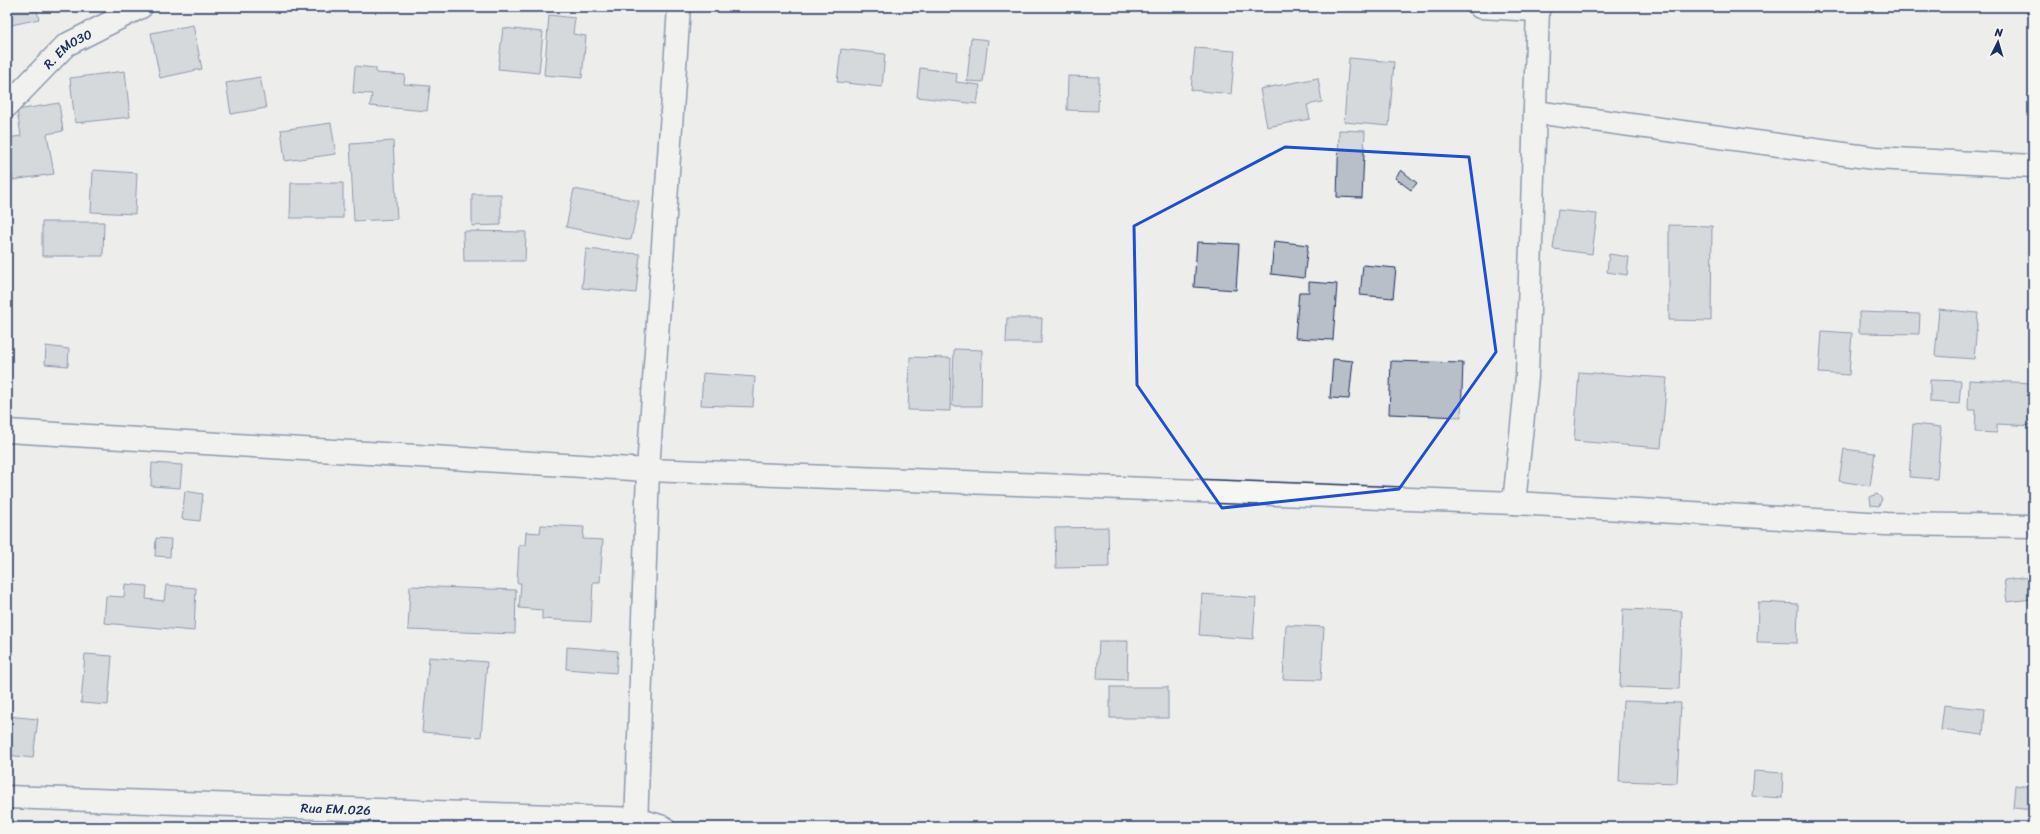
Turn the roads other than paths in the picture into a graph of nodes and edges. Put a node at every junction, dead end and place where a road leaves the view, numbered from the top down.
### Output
1 (141, 7) edge
2 (679, 7) edge
3 (1480, 7) edge
4 (1538, 9) edge
5 (7, 106) edge
6 (1535, 112) junction
7 (2033, 166) edge
8 (7, 431) edge
9 (648, 470) junction
10 (1514, 503) junction
11 (2033, 526) edge
12 (7, 797) edge
13 (637, 823) edge
14 (662, 827) edge

1 - 5 street, R. EM030
2 - 9 street
3 - 4 street
4 - 6 street
6 - 7 street
6 - 10 street
8 - 9 street
9 - 10 street
9 - 13 street
10 - 11 street
12 - 13 street, Rua EM.026
13 - 14 street, Rua EM.026

